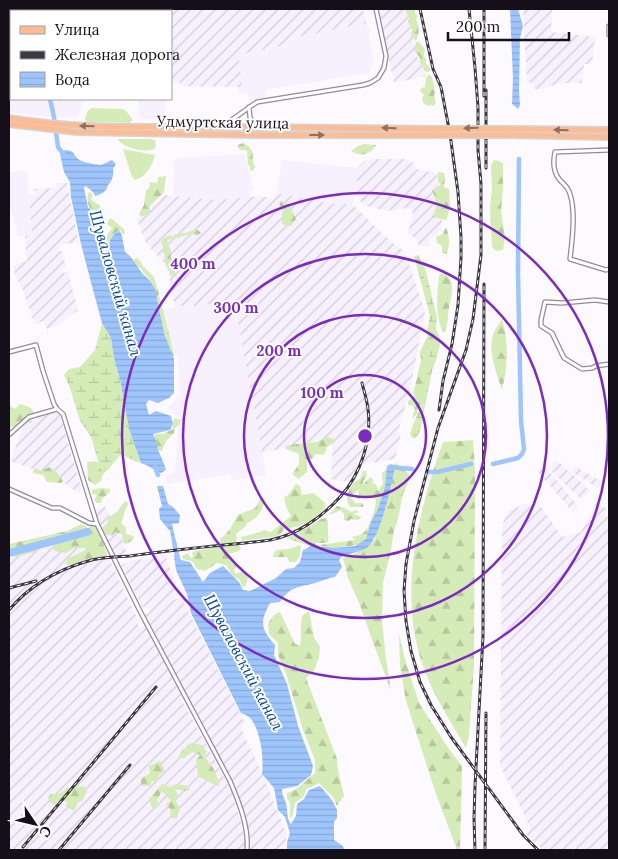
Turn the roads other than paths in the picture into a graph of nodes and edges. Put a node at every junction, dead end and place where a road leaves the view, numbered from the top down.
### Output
1 (376, 9) edge
2 (609, 26) edge
3 (609, 35) edge
4 (250, 107) junction
5 (9, 118) edge
6 (9, 124) edge
7 (48, 126) junction
8 (223, 127) junction
9 (254, 127) junction
10 (609, 130) edge
11 (609, 137) edge
12 (609, 150) edge
13 (608, 269) edge
14 (609, 302) edge
15 (9, 352) edge
16 (609, 364) edge
17 (57, 409) junction
18 (9, 433) edge
19 (9, 489) edge
20 (97, 524) junction
21 (248, 850) edge

1 - 4 street
2 - 3 street
4 - 8 street
4 - 9 street
5 - 7 main road, Удмуртская улица
6 - 7 main road, Удмуртская улица
8 -> 7 main road, Удмуртская улица
7 -> 11 main road, Удмуртская улица, bridge
8 - 9 main road, Удмуртская улица
10 -> 9 main road, Удмуртская улица, bridge
12 - 13 street
14 - 16 street
15 - 17 street
17 - 18 street
17 - 20 street
19 - 20 street
20 - 21 street

